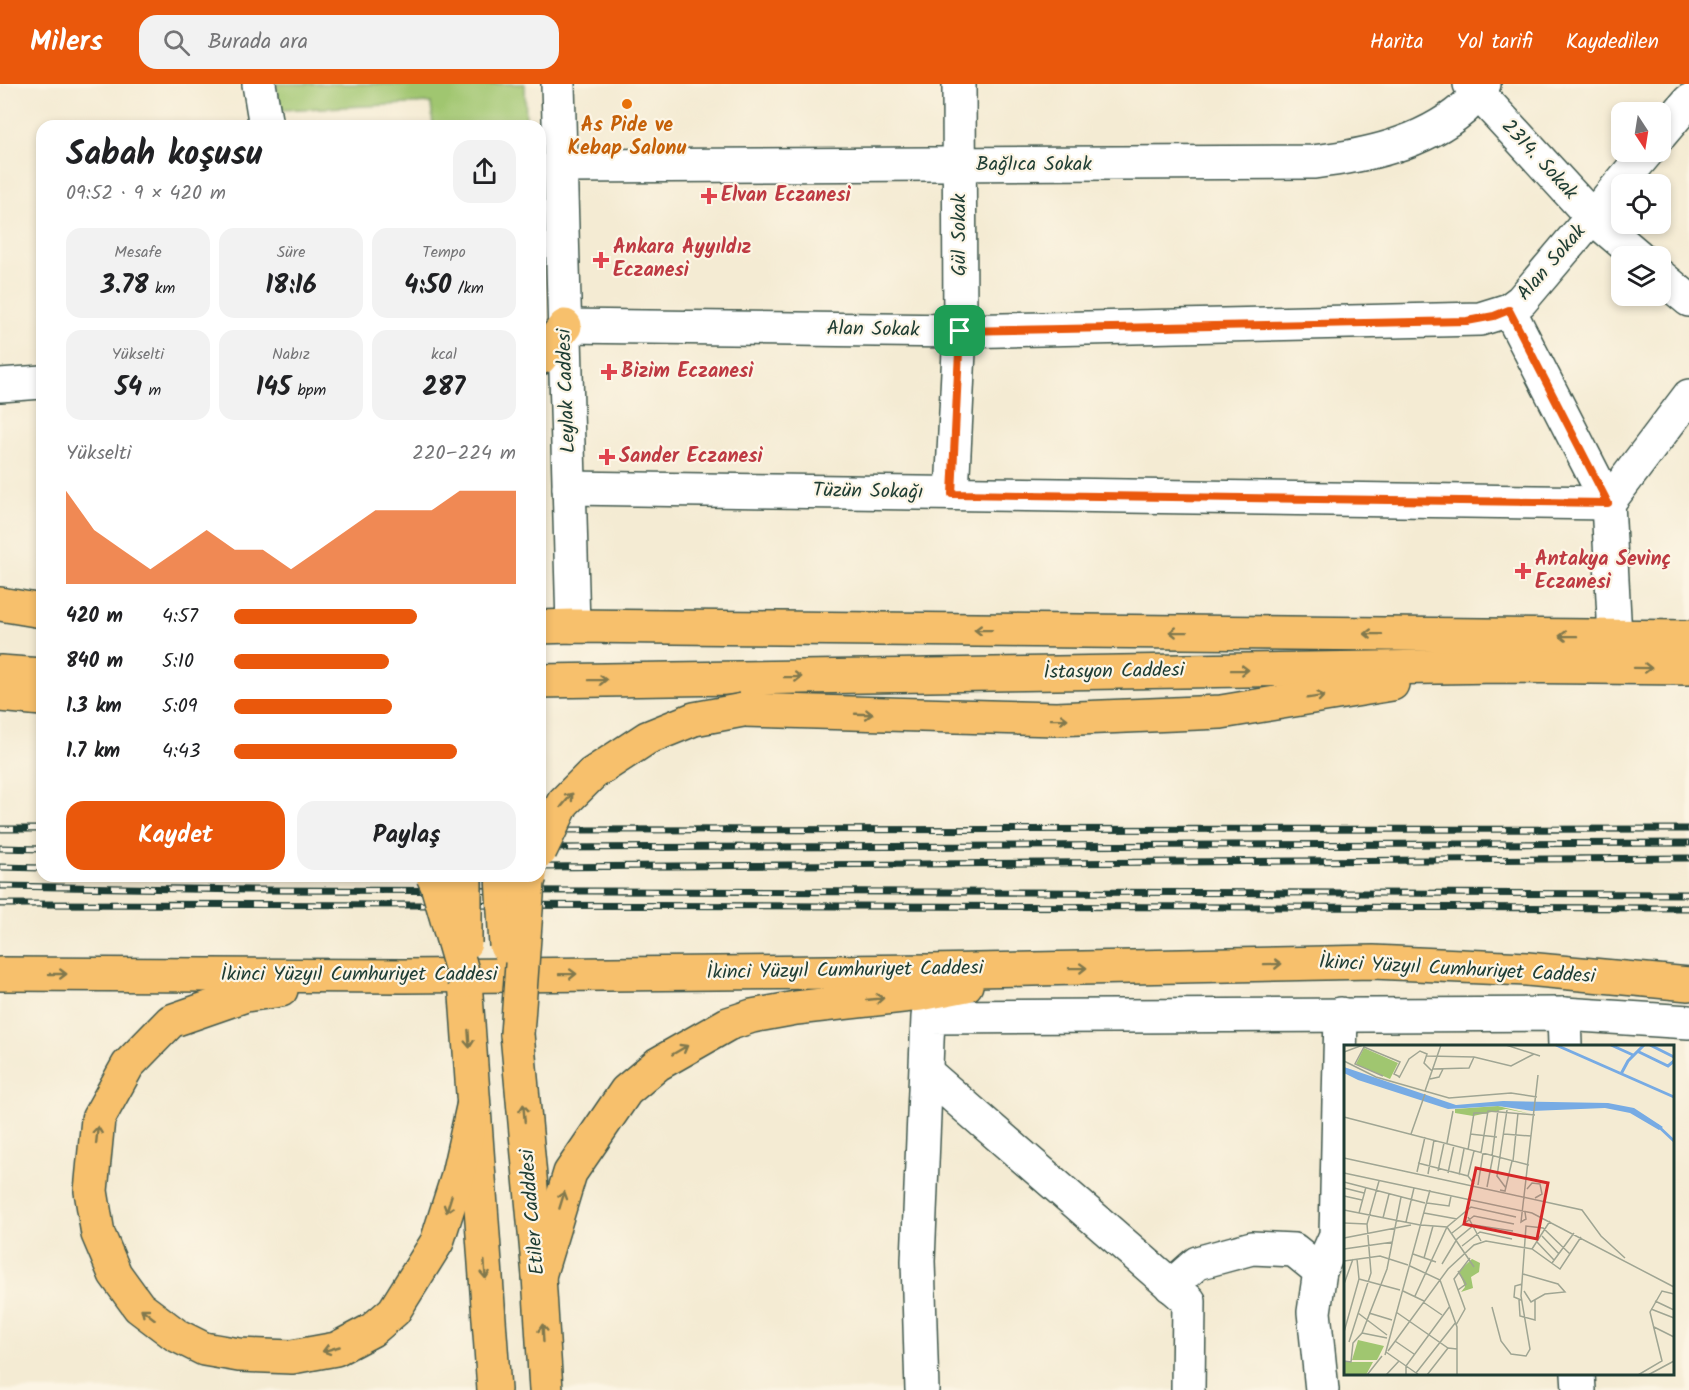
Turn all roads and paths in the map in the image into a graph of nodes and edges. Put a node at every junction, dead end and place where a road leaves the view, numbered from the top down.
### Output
1 (259, 84) edge
2 (558, 84) edge
3 (959, 84) edge
4 (1477, 87) edge
5 (1689, 101) edge
6 (265, 120) edge
7 (1671, 122) edge
8 (1639, 162) edge
9 (960, 165) junction
10 (560, 166) junction
11 (1592, 217) junction
12 (1626, 246) edge
13 (1671, 285) edge
14 (1689, 300) edge
15 (1509, 310) junction
16 (565, 326) junction
17 (960, 331) junction
18 (546, 350) edge
19 (36, 382) edge
20 (0, 385) edge
21 (1689, 396) edge
22 (569, 488) junction
23 (952, 494) junction
24 (1608, 503) junction
25 (0, 604) edge
26 (36, 610) edge
27 (0, 625) edge
28 (573, 626) junction
29 (546, 627) edge
30 (36, 629) edge
31 (1615, 637) junction
32 (1689, 637) edge
33 (1501, 666) junction
34 (1689, 668) edge
35 (0, 672) edge
36 (36, 675) edge
37 (546, 681) edge
38 (0, 695) edge
39 (36, 698) edge
40 (546, 838) edge
41 (436, 882) edge
42 (465, 882) edge
43 (502, 882) edge
44 (529, 882) edge
45 (1046, 969) junction
46 (0, 974) edge
47 (404, 976) junction
48 (465, 981) junction
49 (1689, 984) edge
50 (1341, 1014) junction
51 (1564, 1014) junction
52 (1689, 1022) edge
53 (517, 1034) junction
54 (1565, 1045) edge
55 (927, 1073) junction
56 (473, 1107) junction
57 (1320, 1271) junction
58 (539, 1276) junction
59 (1171, 1286) junction
60 (1578, 1375) edge
61 (494, 1390) edge
62 (546, 1390) edge
63 (922, 1390) edge
64 (1188, 1390) edge
65 (1322, 1390) edge
66 (1579, 1390) edge

1 - 6 street
2 - 10 street, Leylak Caddesi
3 - 9 street, Gül Sokak
4 - 9 street, Bağlıca Sokak
4 - 11 street, 2314. Sokak
5 - 7 street
8 - 11 street, Alan Sokak
9 - 10 street, Bağlıca Sokak
9 - 17 street, Gül Sokak
10 - 16 street, Leylak Caddesi
11 - 12 street, 2314. Sokak
11 - 15 street, Alan Sokak
13 - 14 street
15 - 17 street, Alan Sokak
15 - 24 street
16 - 17 street, Alan Sokak
16 - 18 main road
16 - 22 street, Leylak Caddesi
17 - 23 street, Gül Sokak
19 - 20 street
21 - 24 street
22 - 23 street, Tüzün Sokağı
22 - 28 street, Leylak Caddesi
23 - 24 street, Tüzün Sokağı
24 - 31 street
25 - 26 main road
27 - 30 main road
28 - 29 main road, İstasyon Caddesi
31 -> 28 main road, İstasyon Caddesi
31 - 32 main road, İstasyon Caddesi
33 -> 34 main road, İstasyon Caddesi
37 -> 33 main road, İstasyon Caddesi
40 -> 33 main road, bridge
35 - 36 main road
38 - 39 main road
41 - 48 main road, bridge
42 - 48 main road, bridge
43 - 53 main road, bridge
44 - 53 main road, bridge
47 -> 45 main road, İkinci Yüzyıl Cumhuriyet Caddesi
45 -> 49 main road, İkinci Yüzyıl Cumhuriyet Caddesi
58 -> 45 main road
46 -> 47 main road, İkinci Yüzyıl Cumhuriyet Caddesi
56 -> 47 main road
48 -> 56 main road
50 - 51 street
50 - 55 street
50 - 57 street
51 - 52 street
51 - 54 street
58 -> 53 main road, Etiler Cadddesi
55 - 59 street
55 - 63 street
56 -> 61 main road
57 - 59 street
57 - 65 street
62 -> 58 main road, Etiler Cadddesi
59 - 64 street
60 - 66 street

